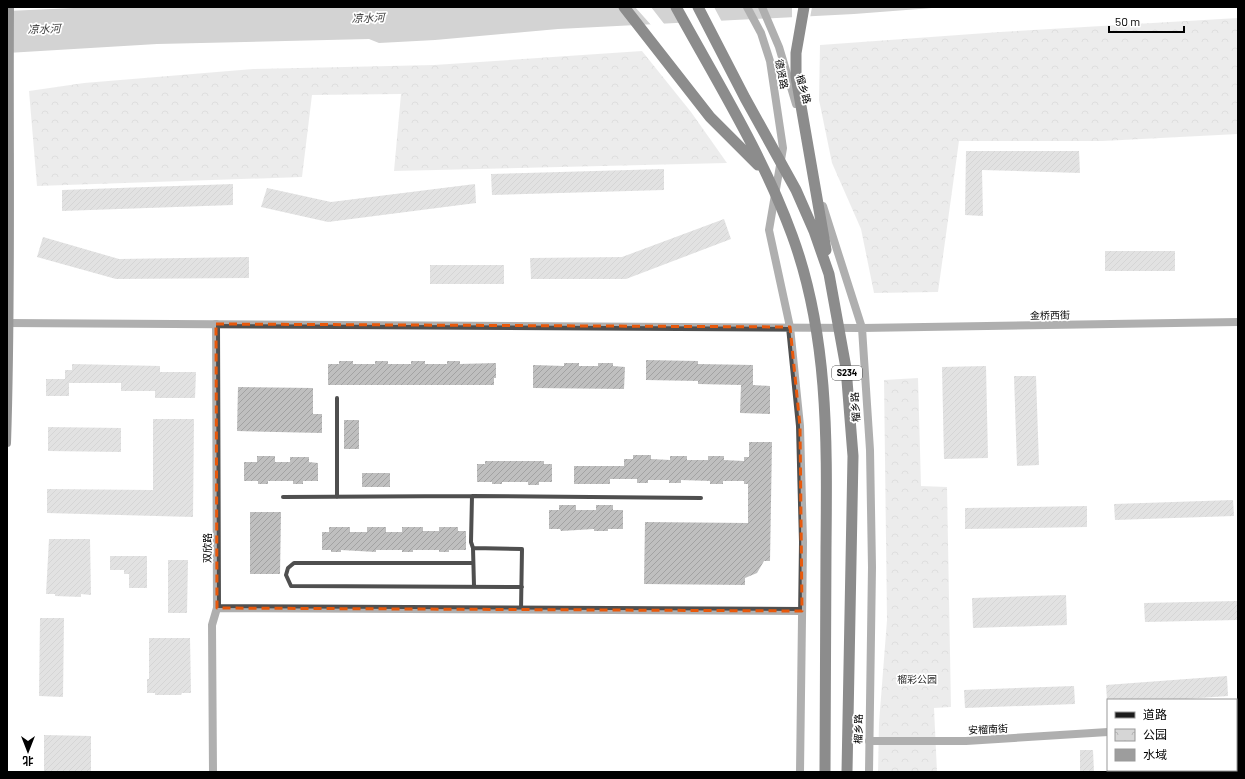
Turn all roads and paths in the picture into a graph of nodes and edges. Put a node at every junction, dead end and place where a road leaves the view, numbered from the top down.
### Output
1 (10, 7) edge
2 (624, 7) edge
3 (676, 7) edge
4 (698, 7) edge
5 (747, 7) edge
6 (762, 7) edge
7 (796, 7) edge
8 (804, 7) edge
9 (796, 53) junction
10 (766, 173) junction
11 (829, 274) junction
12 (1238, 322) edge
13 (9, 323) edge
14 (216, 324) junction
15 (790, 327) junction
16 (862, 328) junction
17 (337, 398) dead end
18 (7, 443) edge
19 (472, 496) junction
20 (283, 497) dead end
21 (337, 497) junction
22 (701, 498) dead end
23 (474, 548) junction
24 (474, 563) junction
25 (474, 586) junction
26 (522, 587) junction
27 (217, 608) junction
28 (521, 610) junction
29 (802, 611) junction
30 (1107, 732) edge
31 (869, 741) junction
32 (213, 772) edge
33 (800, 772) edge
34 (825, 772) edge
35 (847, 772) edge
36 (869, 772) edge

1 - 13 main road
2 - 10 highway
3 - 10 highway, S234
4 - 11 highway, 榴乡路 / S234
5 - 15 street, 德贤路
6 - 16 street, 榴乡路
7 - 9 highway
8 - 9 highway
9 - 11 highway
10 - 34 highway, S234
11 - 35 highway, 榴乡路 / S234
12 - 16 street, 金桥西街
13 - 14 street, 金桥西街
13 - 18 main road
14 - 15 street, 金桥西街
14 - 27 street, 双欣路
15 - 16 street, 金桥西街
15 - 29 street
16 - 31 street, 榴乡路
17 - 21 lane
19 - 21 lane
19 - 22 lane
19 - 23 lane
20 - 21 lane
23 - 24 lane
23 - 26 lane
24 - 25 lane
24 - 25 lane
25 - 26 lane
26 - 28 lane
27 - 28 street
27 - 32 street, 双欣路
28 - 29 street
29 - 33 street
30 - 31 street, 安榴南街
31 - 36 street, 榴乡路

